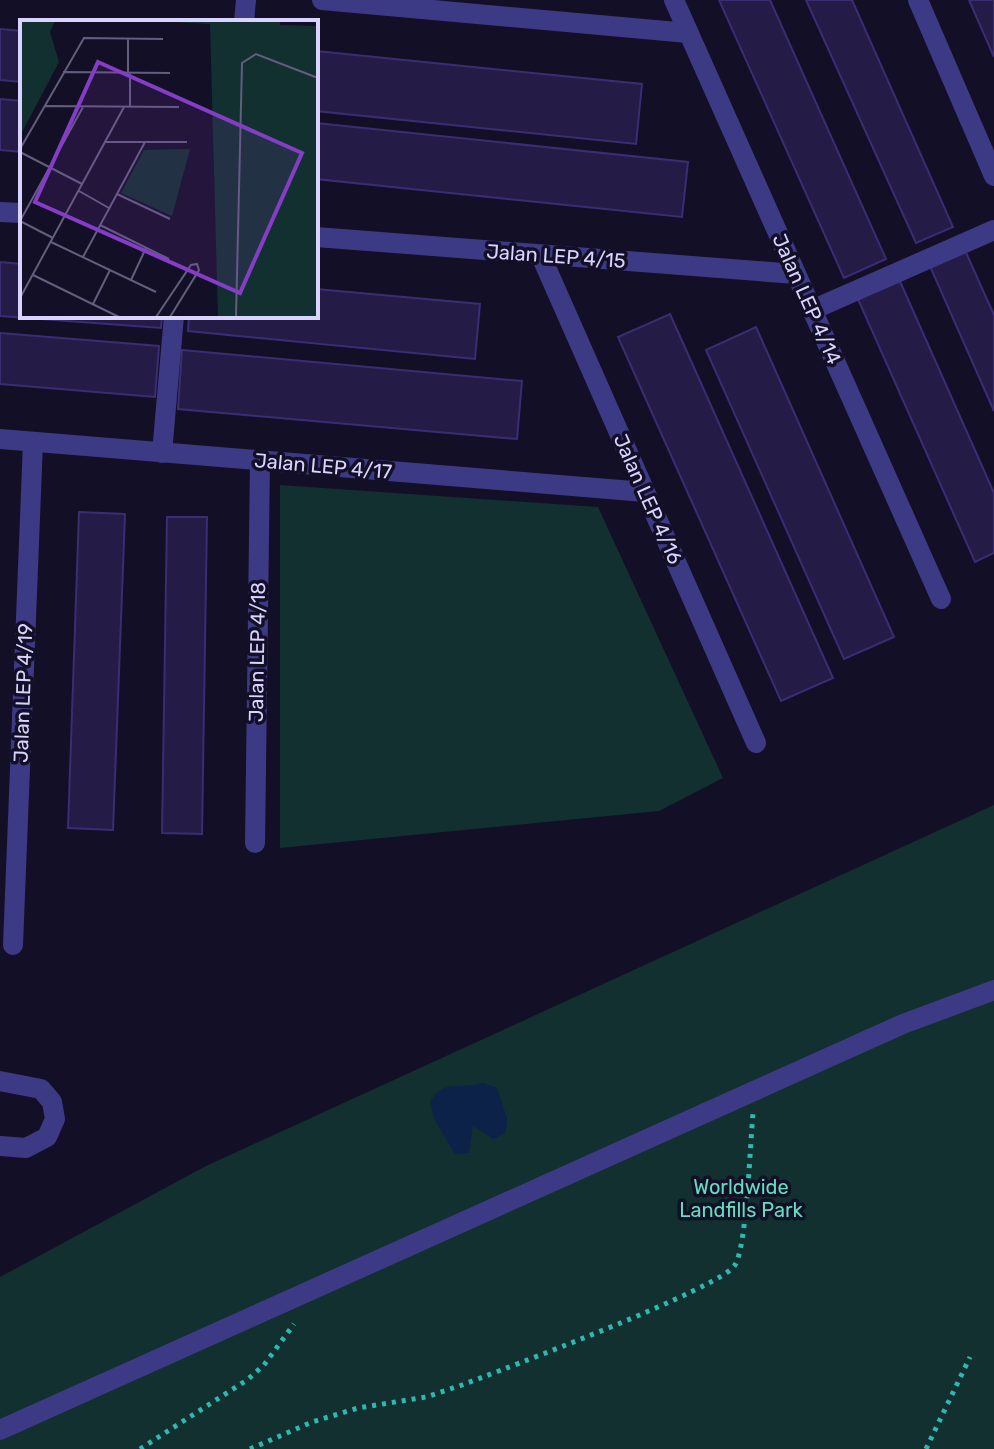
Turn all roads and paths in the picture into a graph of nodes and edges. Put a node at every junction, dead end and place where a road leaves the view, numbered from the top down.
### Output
1 (246, 0) edge
2 (322, 0) edge
3 (674, 0) edge
4 (918, 0) edge
5 (244, 20) edge
6 (688, 33) junction
7 (994, 176) edge
8 (0, 212) edge
9 (20, 213) edge
10 (994, 230) edge
11 (318, 237) edge
12 (541, 256) junction
13 (796, 274) junction
14 (812, 310) junction
15 (174, 318) edge
16 (0, 439) edge
17 (33, 442) junction
18 (162, 453) junction
19 (260, 461) junction
20 (645, 492) junction
21 (941, 599) dead end
22 (756, 743) dead end
23 (10, 777) edge
24 (255, 843) dead end
25 (13, 945) dead end
26 (994, 990) edge
27 (0, 1081) edge
28 (754, 1092) junction
29 (0, 1146) edge
30 (320, 1288) junction
31 (970, 1357) dead end
32 (0, 1430) edge
33 (140, 1449) edge
34 (250, 1449) edge
35 (926, 1449) edge

1 - 5 street
2 - 6 street
3 - 6 street, Jalan LEP 4/14
4 - 7 street
6 - 13 street, Jalan LEP 4/14
8 - 9 street
10 - 14 street
11 - 12 street, Jalan LEP 4/15
12 - 13 street, Jalan LEP 4/15
12 - 20 street, Jalan LEP 4/16
13 - 14 street, Jalan LEP 4/14
14 - 21 street, Jalan LEP 4/14
15 - 18 street
16 - 17 street, Jalan LEP 4/17
17 - 18 street, Jalan LEP 4/17
17 - 23 street, Jalan LEP 4/19
18 - 19 street, Jalan LEP 4/17
19 - 20 street, Jalan LEP 4/17
19 - 24 street, Jalan LEP 4/18
20 - 22 street, Jalan LEP 4/16
23 - 25 street, Jalan LEP 4/19
26 - 28 street
27 - 29 street
28 - 30 street
28 - 34 path
30 - 32 street
30 - 33 path
31 - 35 path

